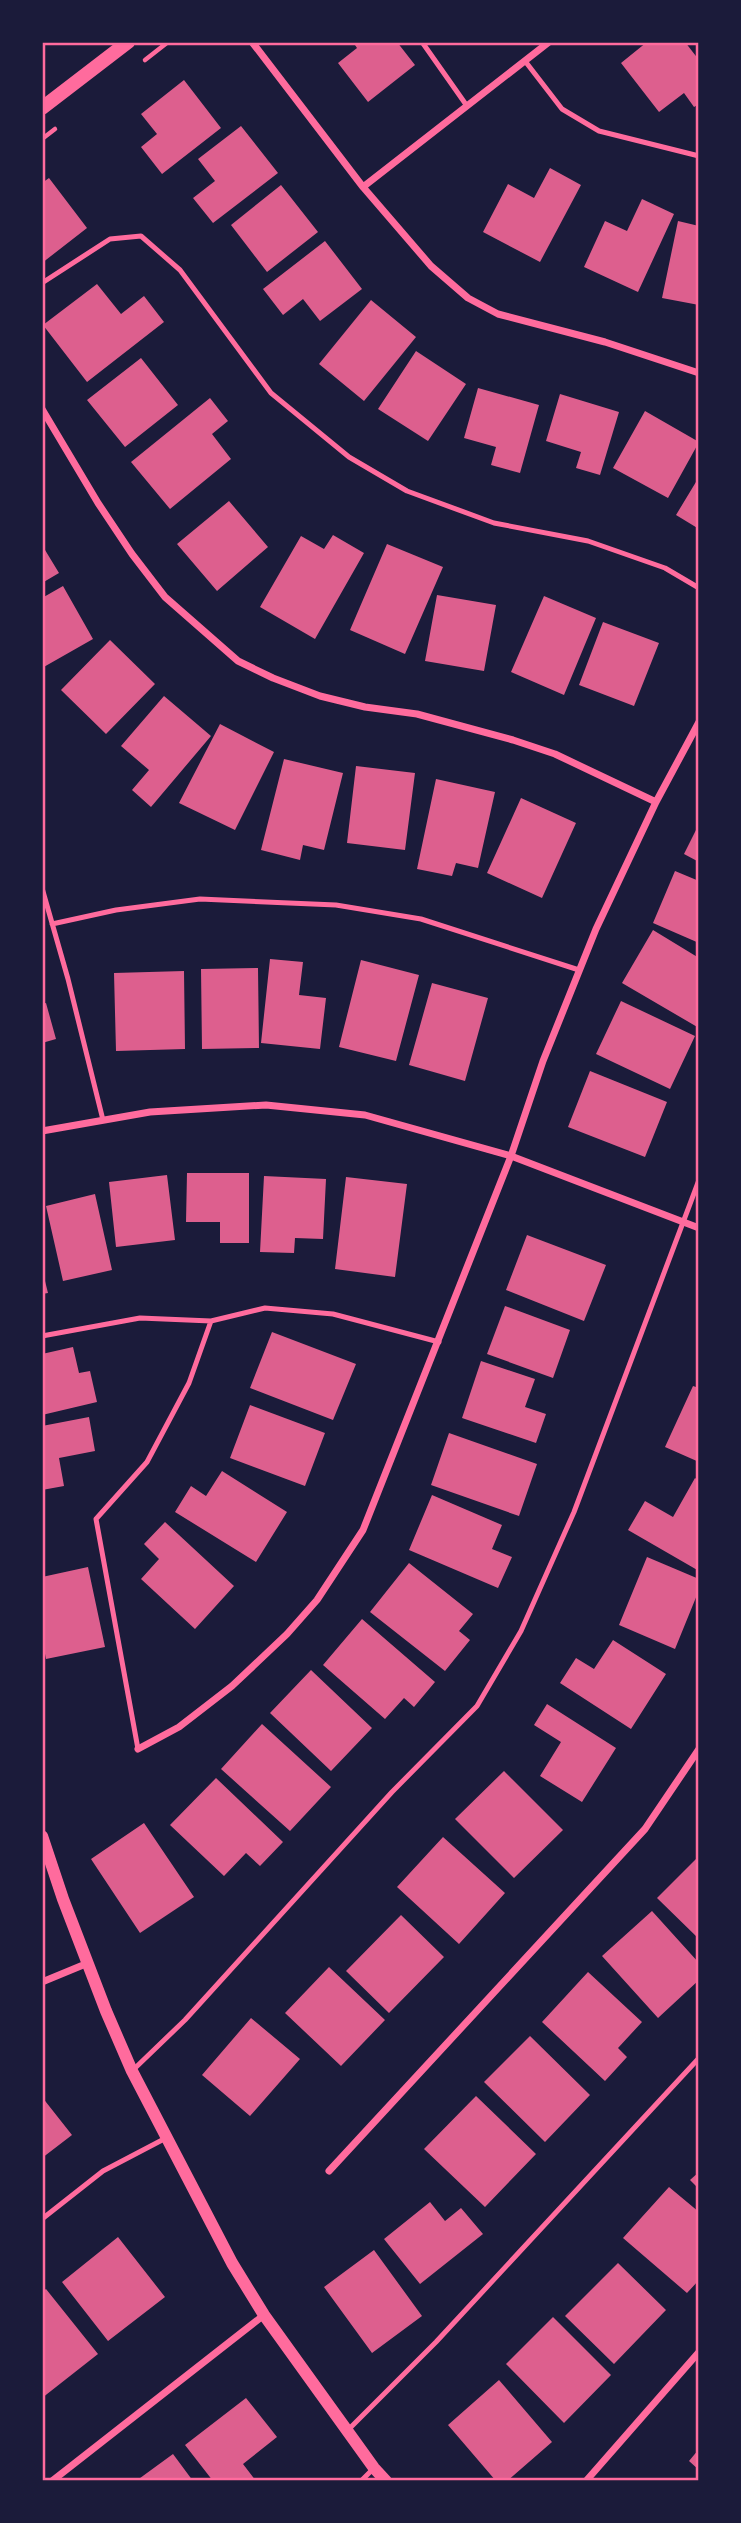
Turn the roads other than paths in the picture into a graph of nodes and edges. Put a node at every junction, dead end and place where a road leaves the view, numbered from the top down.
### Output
1 (128, 42) edge
2 (252, 42) edge
3 (422, 42) edge
4 (550, 42) edge
5 (524, 61) junction
6 (467, 106) junction
7 (42, 108) edge
8 (699, 156) edge
9 (363, 187) junction
10 (42, 283) edge
11 (699, 373) edge
12 (42, 410) edge
13 (699, 589) edge
14 (699, 722) edge
15 (656, 802) junction
16 (42, 888) edge
17 (52, 924) junction
18 (579, 970) junction
19 (103, 1120) junction
20 (42, 1130) edge
21 (512, 1156) junction
22 (699, 1180) edge
23 (682, 1222) junction
24 (699, 1228) edge
25 (211, 1321) junction
26 (42, 1336) edge
27 (439, 1342) junction
28 (138, 1749) joint
29 (699, 1749) edge
30 (42, 1836) edge
31 (88, 1963) junction
32 (42, 1982) edge
33 (699, 2058) edge
34 (132, 2071) junction
35 (166, 2138) junction
36 (329, 2171) dead end
37 (42, 2219) edge
38 (264, 2315) junction
39 (699, 2352) edge
40 (347, 2431) junction
41 (374, 2468) junction
42 (52, 2481) edge
43 (361, 2481) edge
44 (386, 2481) edge
45 (586, 2481) edge

1 - 7 main road
2 - 9 street
3 - 6 lane
4 - 5 street
5 - 6 street
5 - 8 lane
6 - 9 street
9 - 11 street
10 - 13 lane
12 - 15 street
14 - 15 street
15 - 18 street
16 - 17 lane
17 - 18 lane
17 - 19 lane
18 - 21 street
19 - 20 street
19 - 21 street
21 - 23 street
21 - 27 street
22 - 23 lane
23 - 24 street
23 - 34 lane
25 - 26 lane
25 - 27 lane
25 - 28 lane
27 - 28 street
29 - 36 street
30 - 31 street
31 - 32 street
31 - 34 street
33 - 40 lane
34 - 35 street
35 - 37 lane
35 - 38 street
38 - 40 street
38 - 42 street
39 - 45 street
40 - 41 street
41 - 43 lane
41 - 44 street

